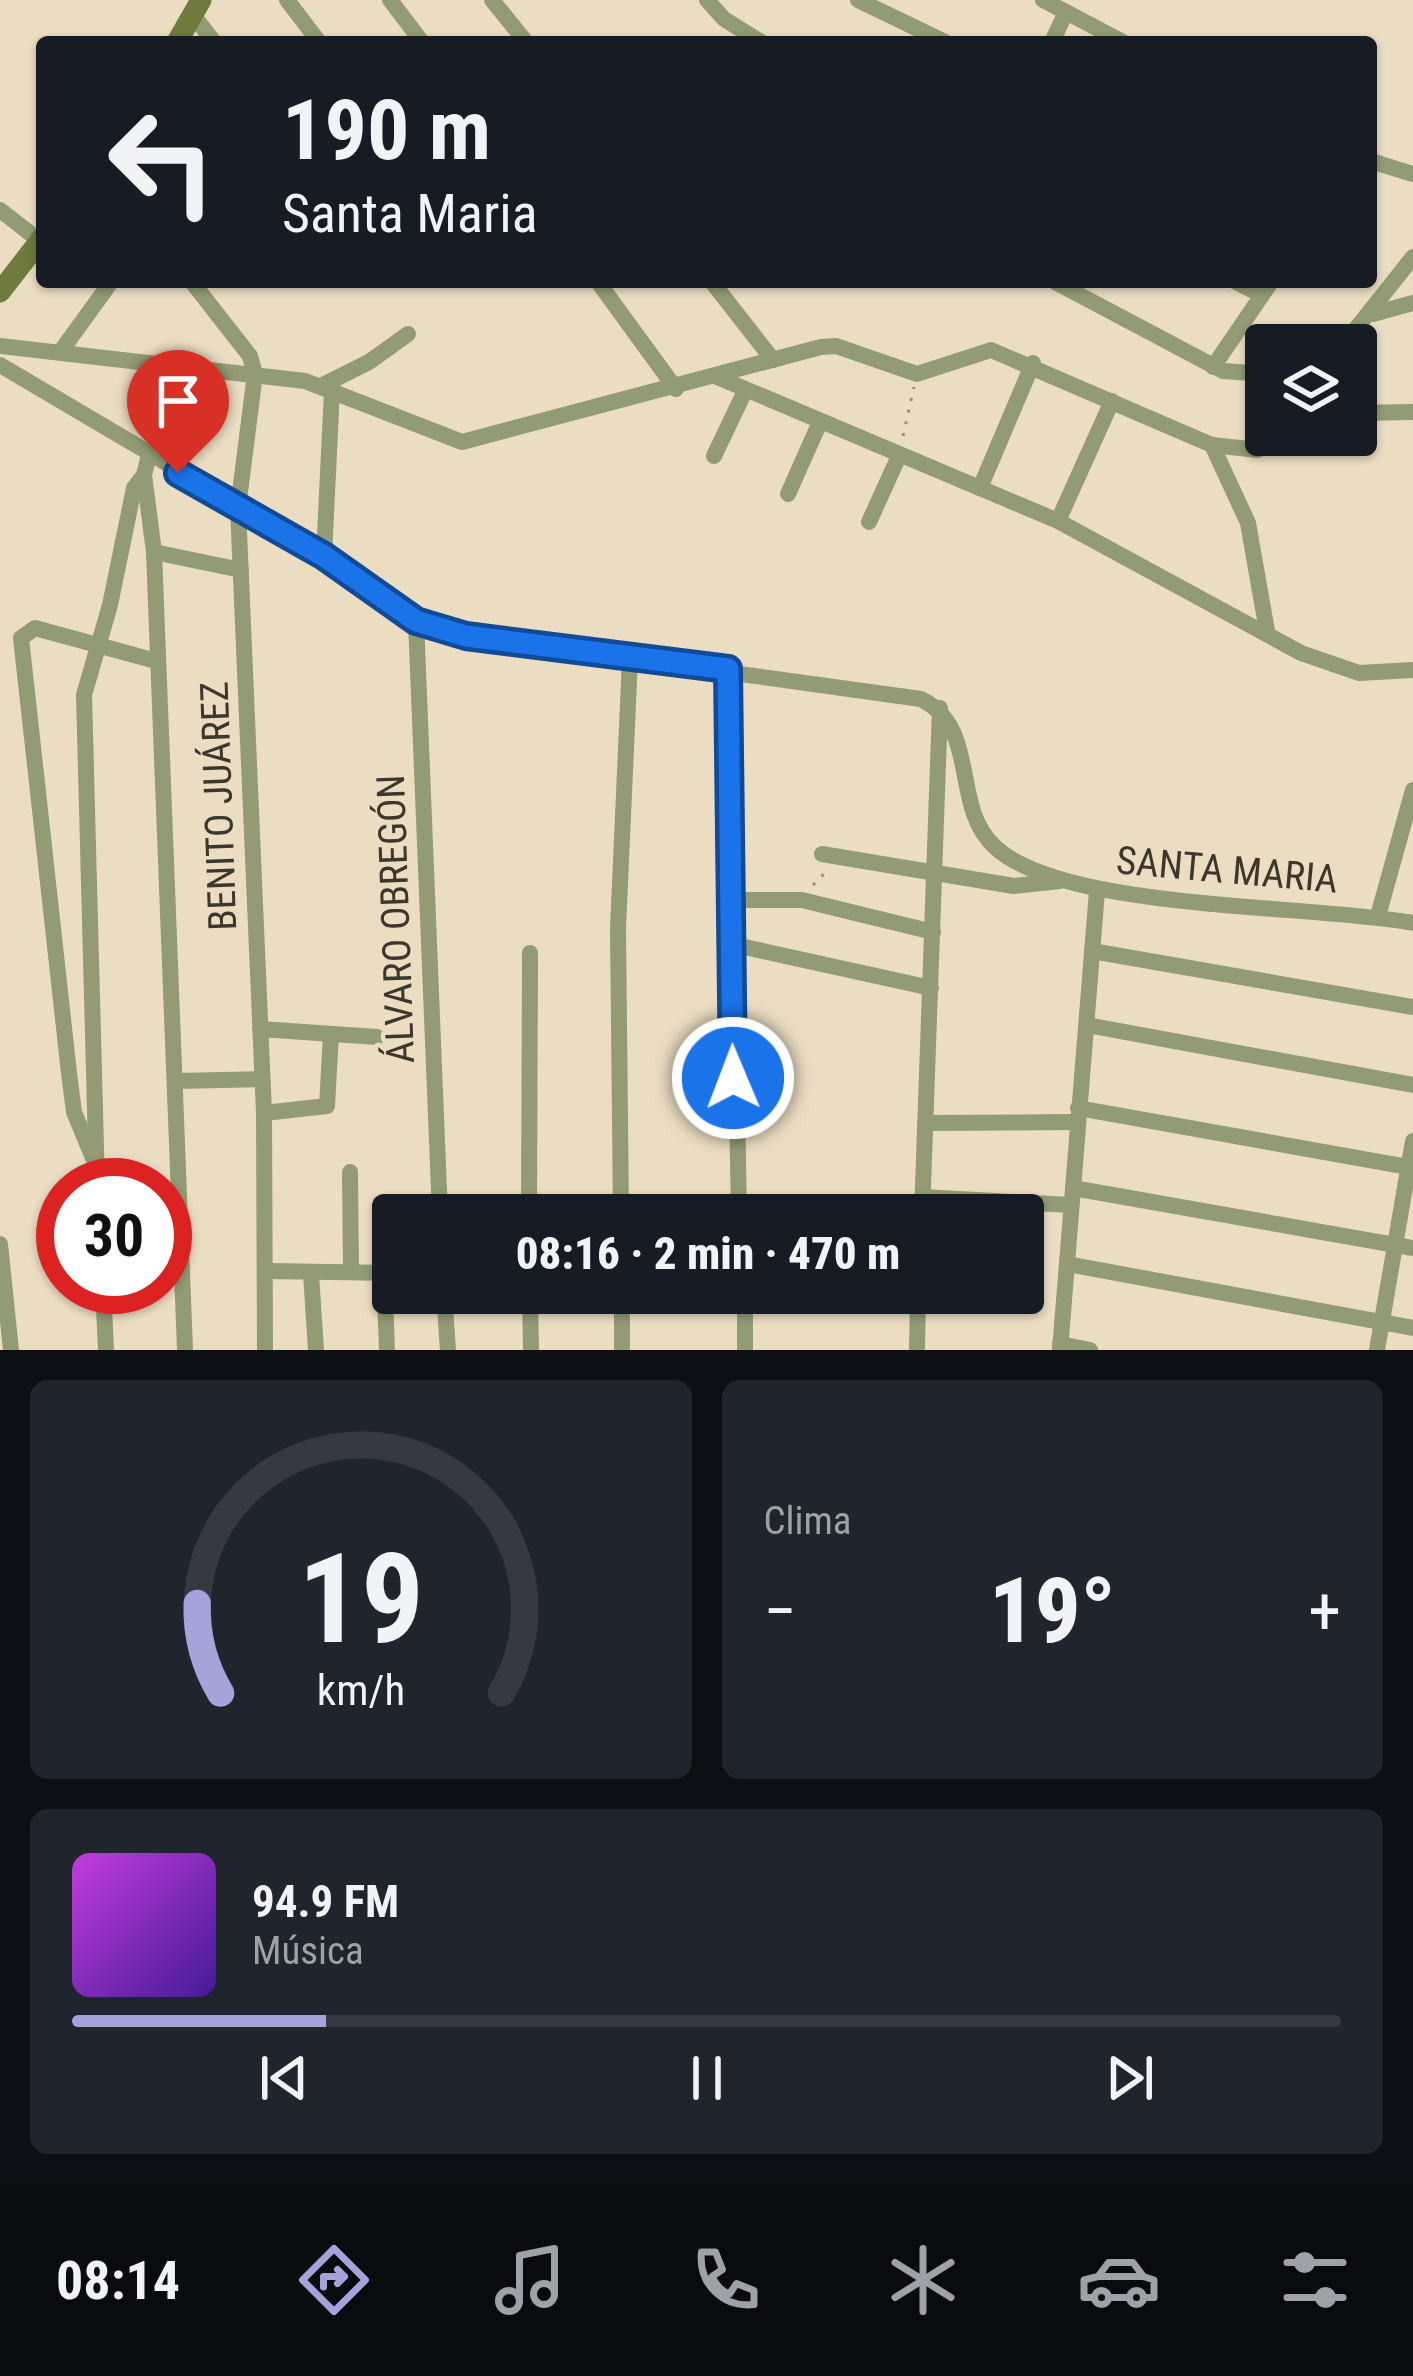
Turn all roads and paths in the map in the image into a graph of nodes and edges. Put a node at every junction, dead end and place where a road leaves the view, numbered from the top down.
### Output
1 (287, 0) edge
2 (390, 0) edge
3 (492, 0) edge
4 (707, 0) edge
5 (858, 0) edge
6 (1043, 0) edge
7 (197, 8) edge
8 (1066, 12) junction
9 (181, 36) edge
10 (211, 36) edge
11 (315, 36) edge
12 (417, 36) edge
13 (521, 36) edge
14 (751, 36) edge
15 (933, 36) edge
16 (1055, 36) edge
17 (1112, 36) edge
18 (1377, 162) edge
19 (1413, 174) edge
20 (0, 210) edge
21 (36, 236) edge
22 (36, 246) edge
23 (1413, 257) edge
24 (1, 288) edge
25 (107, 288) edge
26 (197, 288) edge
27 (602, 288) edge
28 (717, 288) edge
29 (1065, 288) edge
30 (1267, 288) edge
31 (1413, 303) edge
32 (1373, 314) junction
33 (1363, 324) edge
34 (408, 334) dead end
35 (0, 346) edge
36 (61, 351) junction
37 (773, 360) junction
38 (1033, 364) junction
39 (0, 365) edge
40 (1213, 367) junction
41 (1245, 371) edge
42 (255, 374) junction
43 (917, 374) junction
44 (717, 377) junction
45 (327, 388) junction
46 (676, 389) junction
47 (745, 391) junction
48 (1112, 401) junction
49 (1377, 412) edge
50 (1413, 412) edge
51 (820, 422) junction
52 (1212, 445) junction
53 (1245, 449) edge
54 (148, 455) junction
55 (714, 456) dead end
56 (898, 456) junction
57 (144, 475) junction
58 (980, 488) junction
59 (788, 494) dead end
60 (238, 508) junction
61 (1058, 521) junction
62 (869, 522) dead end
63 (154, 552) junction
64 (324, 556) junction
65 (241, 570) junction
66 (416, 621) junction
67 (1267, 631) junction
68 (96, 646) junction
69 (630, 659) junction
70 (156, 661) junction
71 (728, 669) junction
72 (1413, 670) edge
73 (940, 709) junction
74 (1413, 790) edge
75 (822, 854) dead end
76 (841, 857) junction
77 (937, 869) junction
78 (1067, 880) junction
79 (1097, 891) junction
80 (731, 900) junction
81 (802, 900) junction
82 (1378, 916) junction
83 (1413, 923) edge
84 (933, 932) junction
85 (731, 944) junction
86 (1092, 951) junction
87 (530, 952) dead end
88 (931, 988) junction
89 (1413, 1007) edge
90 (1087, 1025) junction
91 (260, 1029) junction
92 (331, 1034) junction
93 (377, 1037) dead end
94 (262, 1079) junction
95 (176, 1081) junction
96 (1413, 1084) edge
97 (264, 1113) junction
98 (1078, 1115) junction
99 (925, 1123) junction
100 (1413, 1141) edge
101 (93, 1158) edge
102 (96, 1158) edge
103 (1410, 1168) edge
104 (350, 1172) dead end
105 (439, 1194) edge
106 (530, 1194) edge
107 (622, 1194) edge
108 (739, 1194) edge
109 (922, 1194) edge
110 (1072, 1196) junction
111 (1044, 1198) edge
112 (0, 1244) edge
113 (1405, 1246) edge
114 (1067, 1264) junction
115 (267, 1271) junction
116 (351, 1271) junction
117 (372, 1272) edge
118 (310, 1274) junction
119 (104, 1314) edge
120 (388, 1314) edge
121 (445, 1314) edge
122 (530, 1314) edge
123 (622, 1314) edge
124 (745, 1314) edge
125 (918, 1314) edge
126 (1382, 1323) junction
127 (1413, 1328) edge
128 (1060, 1347) edge
129 (11, 1350) edge
130 (106, 1350) edge
131 (185, 1350) edge
132 (265, 1350) edge
133 (316, 1350) edge
134 (388, 1350) edge
135 (448, 1350) edge
136 (531, 1350) edge
137 (622, 1350) edge
138 (745, 1350) edge
139 (917, 1350) edge
140 (1090, 1350) edge
141 (1377, 1350) edge

1 - 11 street
2 - 12 street
3 - 13 street
4 - 14 street
5 - 15 street
6 - 8 street
7 - 9 main road
7 - 10 street
8 - 16 street
8 - 17 street
18 - 19 street
20 - 21 street
22 - 24 main road
23 - 32 street
25 - 36 street
26 - 42 street
27 - 46 street
28 - 37 street
29 - 40 street
30 - 40 street
31 - 32 street
32 - 33 street
34 - 45 street
35 - 36 street
36 - 42 street
37 - 43 street
37 - 44 street
38 - 43 street
38 - 48 street
38 - 58 street
39 - 54 street
40 - 41 street
42 - 45 street
42 - 60 street, BENITO JUÁREZ
43 - 56 path
44 - 46 street
44 - 47 street
45 - 46 street
45 - 64 street
47 - 51 street
47 - 55 street
48 - 52 street
48 - 61 street
49 - 50 street
51 - 56 street
51 - 59 street
52 - 53 street
52 - 67 street
54 - 57 street
54 - 60 street
56 - 58 street
56 - 62 street
57 - 63 street
57 - 68 street
58 - 61 street
60 - 64 street
60 - 65 street, BENITO JUÁREZ
61 - 67 street
63 - 65 street
63 - 70 street
64 - 66 street
65 - 91 street, BENITO JUÁREZ
66 - 69 street
66 - 105 street, ÁLVARO OBREGÓN
67 - 72 street
68 - 70 street
68 - 101 street
68 - 102 street
69 - 71 street
69 - 107 street
70 - 95 street
71 - 73 street
71 - 80 street
73 - 77 street
73 - 78 street, SANTA MARIA
74 - 82 street
75 - 76 street
76 - 77 street
76 - 81 path
77 - 78 street
77 - 84 street
78 - 79 street, SANTA MARIA
79 - 82 street, SANTA MARIA
79 - 86 street
80 - 81 street
80 - 85 street
81 - 84 street
82 - 83 street, SANTA MARIA
84 - 88 street
85 - 88 street
85 - 108 street
86 - 89 street
86 - 90 street
87 - 106 street
88 - 99 street
90 - 96 street
90 - 98 street
91 - 92 street
91 - 94 street, BENITO JUÁREZ
92 - 93 street
92 - 97 street
94 - 95 street
94 - 97 street, BENITO JUÁREZ
95 - 131 street
97 - 115 street, BENITO JUÁREZ
98 - 99 street
98 - 103 street
98 - 110 street
99 - 109 street
100 - 103 street
103 - 113 street
104 - 116 street
110 - 111 street
110 - 113 street
110 - 114 street
112 - 129 street
113 - 126 street
114 - 126 street
114 - 128 street
115 - 118 street
115 - 132 street, BENITO JUÁREZ
116 - 117 street
116 - 118 street
118 - 133 street
119 - 130 street
120 - 134 street
121 - 135 street
122 - 136 street
123 - 137 street
124 - 138 street
125 - 139 street
126 - 127 street
126 - 141 street
128 - 140 street

